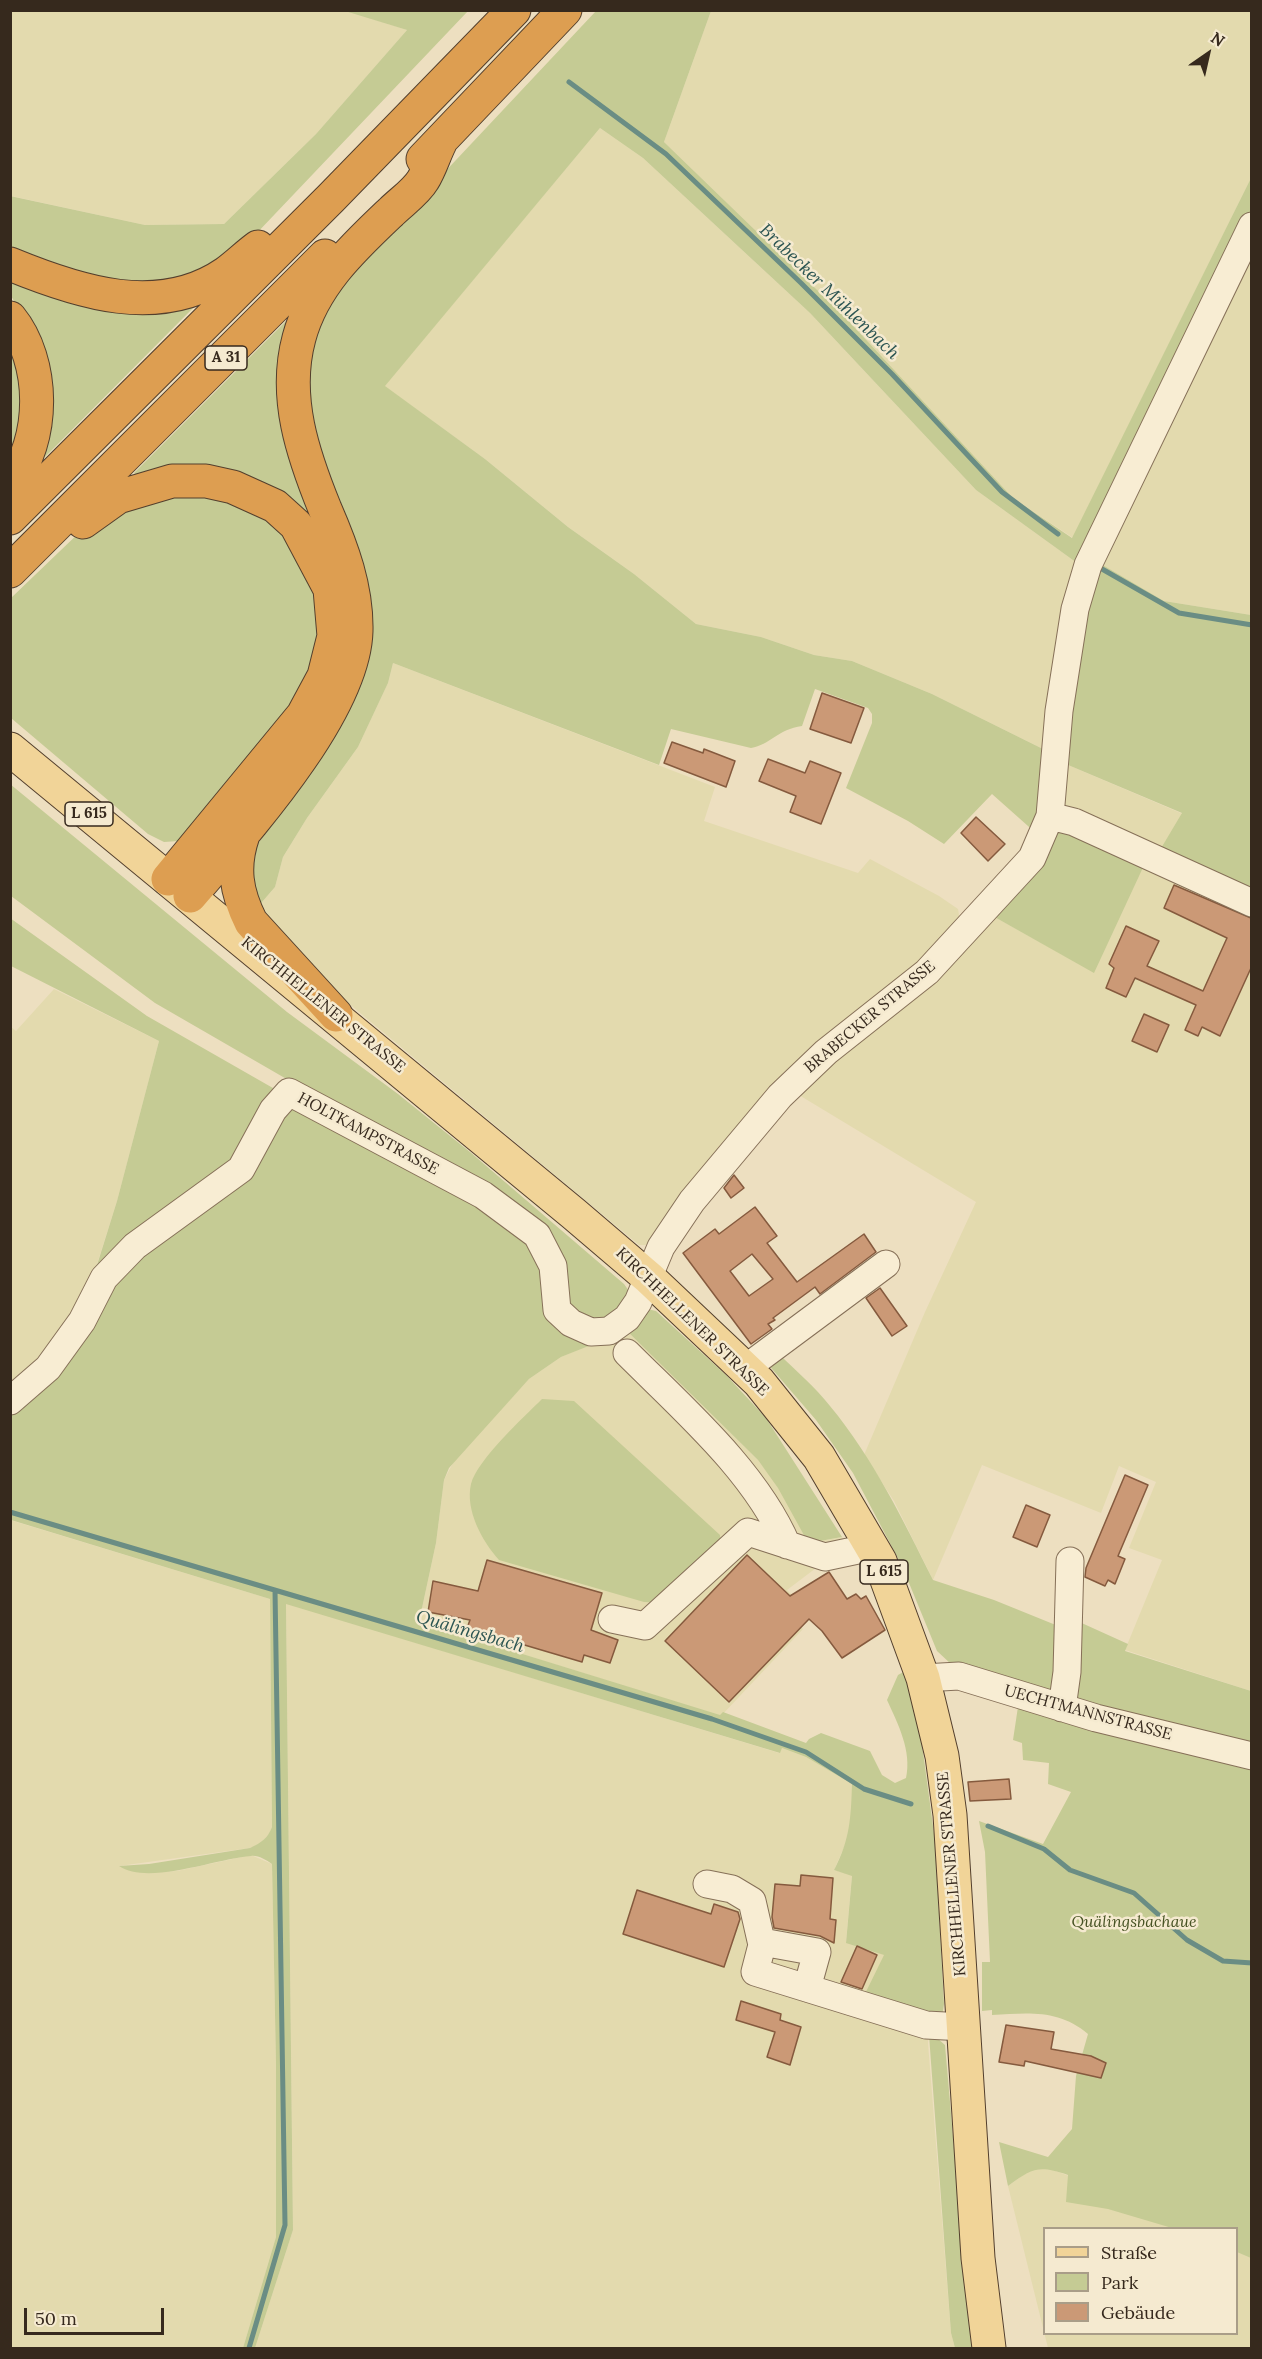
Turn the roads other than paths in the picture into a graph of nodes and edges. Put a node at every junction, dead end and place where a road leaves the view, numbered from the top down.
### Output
1 (514, 10) edge
2 (565, 10) edge
3 (440, 142) junction
4 (331, 198) junction
5 (1251, 226) edge
6 (10, 264) edge
7 (10, 318) edge
8 (10, 484) edge
9 (10, 518) edge
10 (10, 572) edge
11 (10, 581) edge
12 (10, 749) edge
13 (1050, 816) junction
14 (245, 831) junction
15 (179, 888) junction
16 (1251, 903) edge
17 (336, 1015) junction
18 (886, 1264) dead end
19 (649, 1278) junction
20 (627, 1353) dead end
21 (746, 1368) junction
22 (10, 1401) edge
23 (787, 1545) junction
24 (872, 1547) junction
25 (1070, 1561) dead end
26 (612, 1619) dead end
27 (923, 1678) junction
28 (1062, 1708) junction
29 (1251, 1756) edge
30 (707, 1884) dead end
31 (762, 1942) junction
32 (807, 1988) junction
33 (964, 2027) junction
34 (989, 2349) edge

1 - 4 highway, A 31
2 - 3 highway, A 31
3 - 10 highway, A 31
3 - 14 highway
4 - 6 highway
4 - 9 highway, A 31
5 - 13 street, BRABECKER STRASSE
7 - 8 highway
11 - 15 highway
12 - 15 main road, KIRCHHELLENER STRASSE / L 615
13 - 16 street
13 - 19 street, BRABECKER STRASSE
14 - 15 highway
14 - 17 highway
15 - 17 main road, KIRCHHELLENER STRASSE / L 615
17 - 19 main road, KIRCHHELLENER STRASSE / L 615
18 - 21 street
19 - 21 main road, KIRCHHELLENER STRASSE / L 615
19 - 22 street, HOLTKAMPSTRASSE
20 - 23 street
21 - 24 main road, KIRCHHELLENER STRASSE / L 615
23 - 24 street
23 - 26 street
24 - 27 main road, KIRCHHELLENER STRASSE / L 615
25 - 28 street
27 - 28 street, UECHTMANNSTRASSE
27 - 33 main road, KIRCHHELLENER STRASSE / L 615
28 - 29 street, UECHTMANNSTRASSE
30 - 31 street
31 - 32 street
31 - 32 street
32 - 33 street
33 - 34 main road, KIRCHHELLENER STRASSE / L 615

